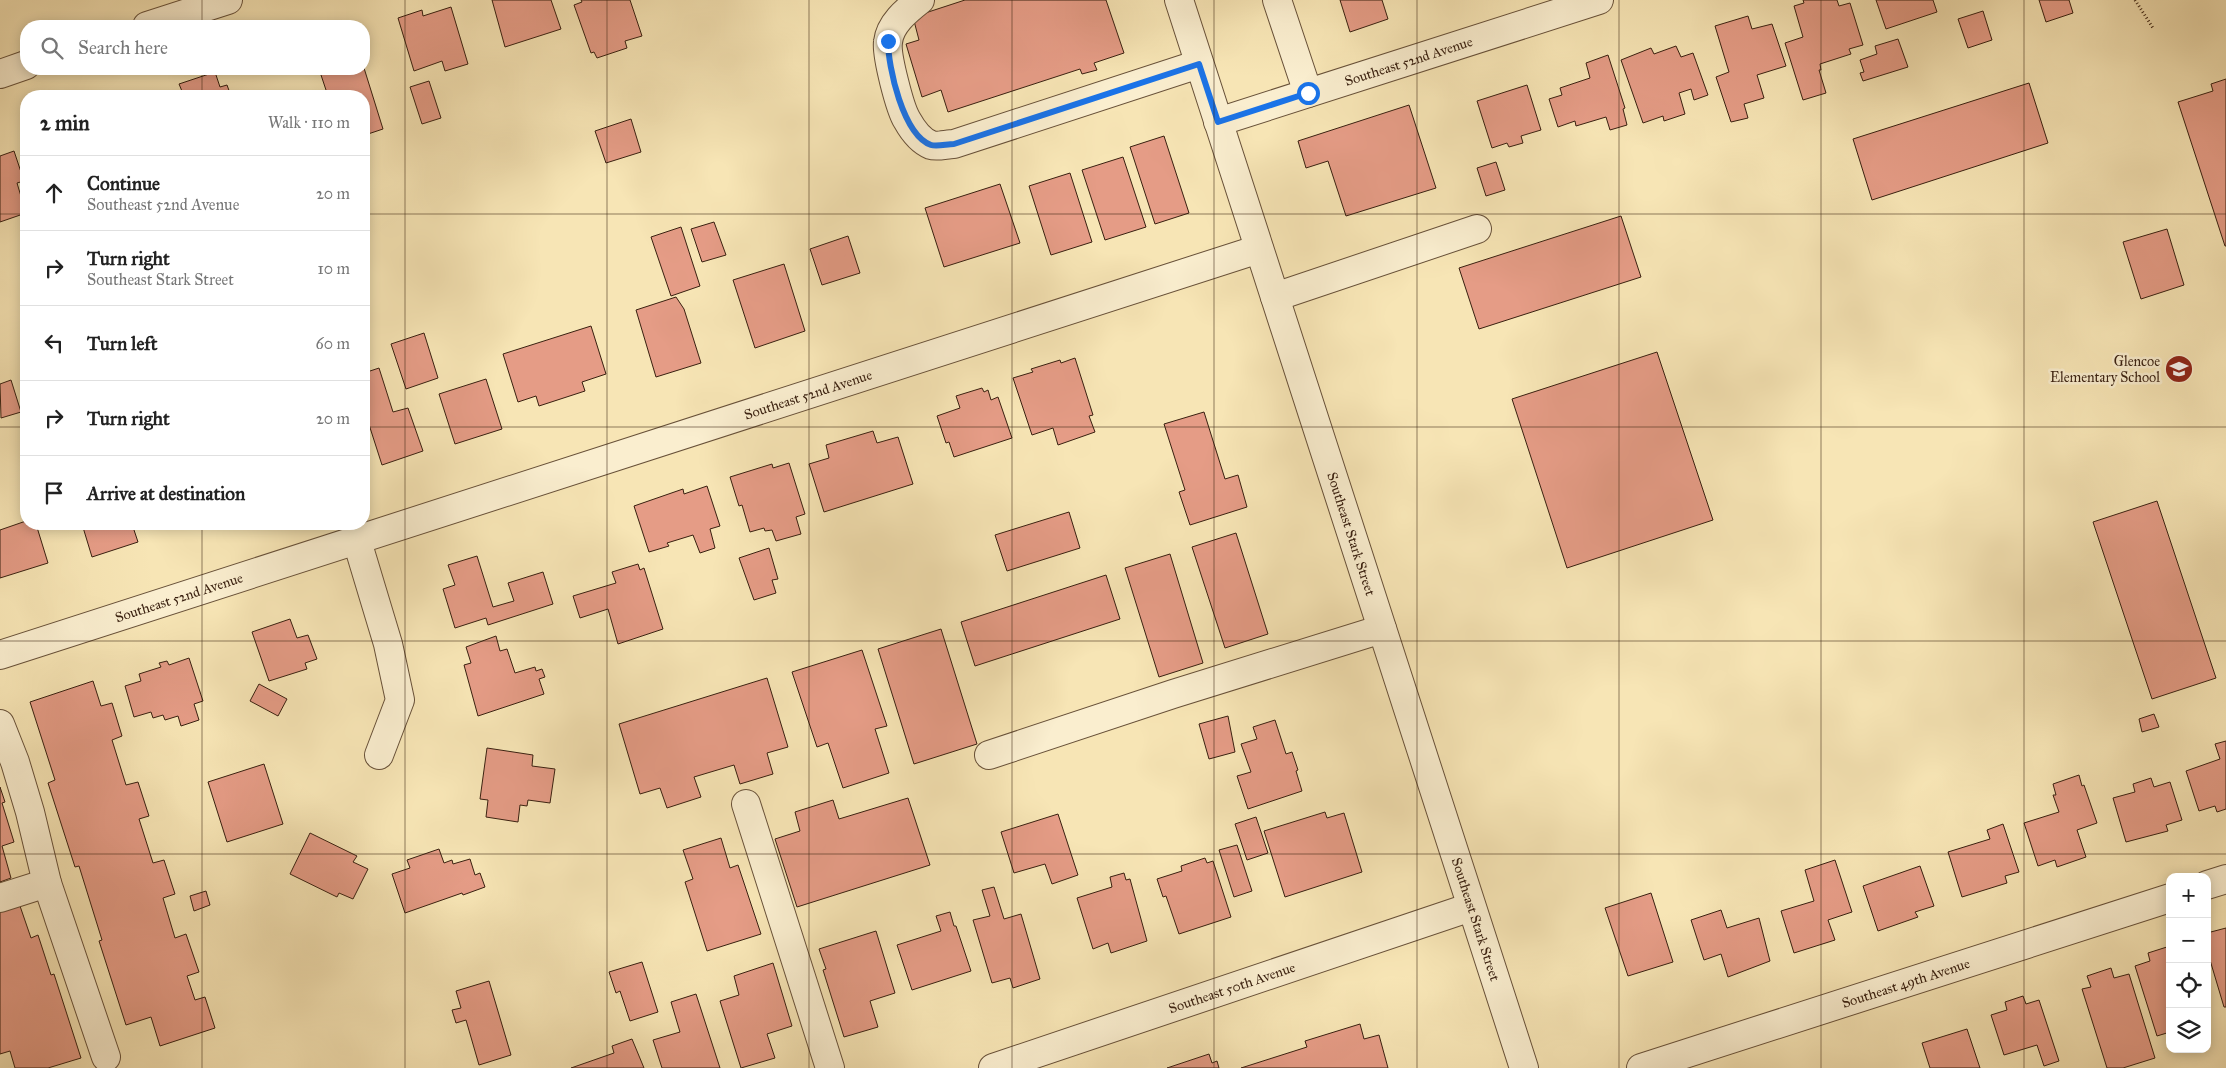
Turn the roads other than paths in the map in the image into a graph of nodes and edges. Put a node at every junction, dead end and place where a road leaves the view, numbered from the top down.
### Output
1 (228, 0) edge
2 (920, 0) edge
3 (1179, 0) edge
4 (1277, 0) edge
5 (1599, 0) edge
6 (166, 20) edge
7 (1199, 64) junction
8 (20, 67) edge
9 (0, 74) edge
10 (1308, 93) junction
11 (1218, 122) junction
12 (1478, 230) dead end
13 (1259, 249) junction
14 (1275, 298) junction
15 (357, 541) junction
16 (1382, 629) junction
17 (0, 655) edge
18 (0, 724) edge
19 (379, 755) dead end
20 (989, 755) dead end
21 (746, 804) dead end
22 (2226, 879) edge
23 (47, 883) junction
24 (2211, 884) edge
25 (0, 898) edge
26 (2166, 899) edge
27 (1472, 907) junction
28 (106, 1057) dead end
29 (1658, 1065) edge
30 (830, 1068) edge
31 (993, 1068) edge
32 (1524, 1068) edge

1 - 6 street
2 - 7 street
3 - 7 street, Southeast Stark Street
4 - 10 street
5 - 10 street, Southeast 52nd Avenue
7 - 11 street, Southeast Stark Street
8 - 9 street
10 - 11 street, Southeast 52nd Avenue
11 - 13 street, Southeast Stark Street
12 - 14 street
13 - 14 street, Southeast Stark Street
13 - 15 street, Southeast 52nd Avenue
14 - 16 street, Southeast Stark Street
15 - 17 street, Southeast 52nd Avenue
15 - 19 street
16 - 20 street
16 - 27 street, Southeast Stark Street
18 - 23 street
21 - 30 street
22 - 24 street
23 - 25 street
23 - 28 street
26 - 29 street, Southeast 49th Avenue
27 - 31 street, Southeast 50th Avenue
27 - 32 street, Southeast Stark Street

